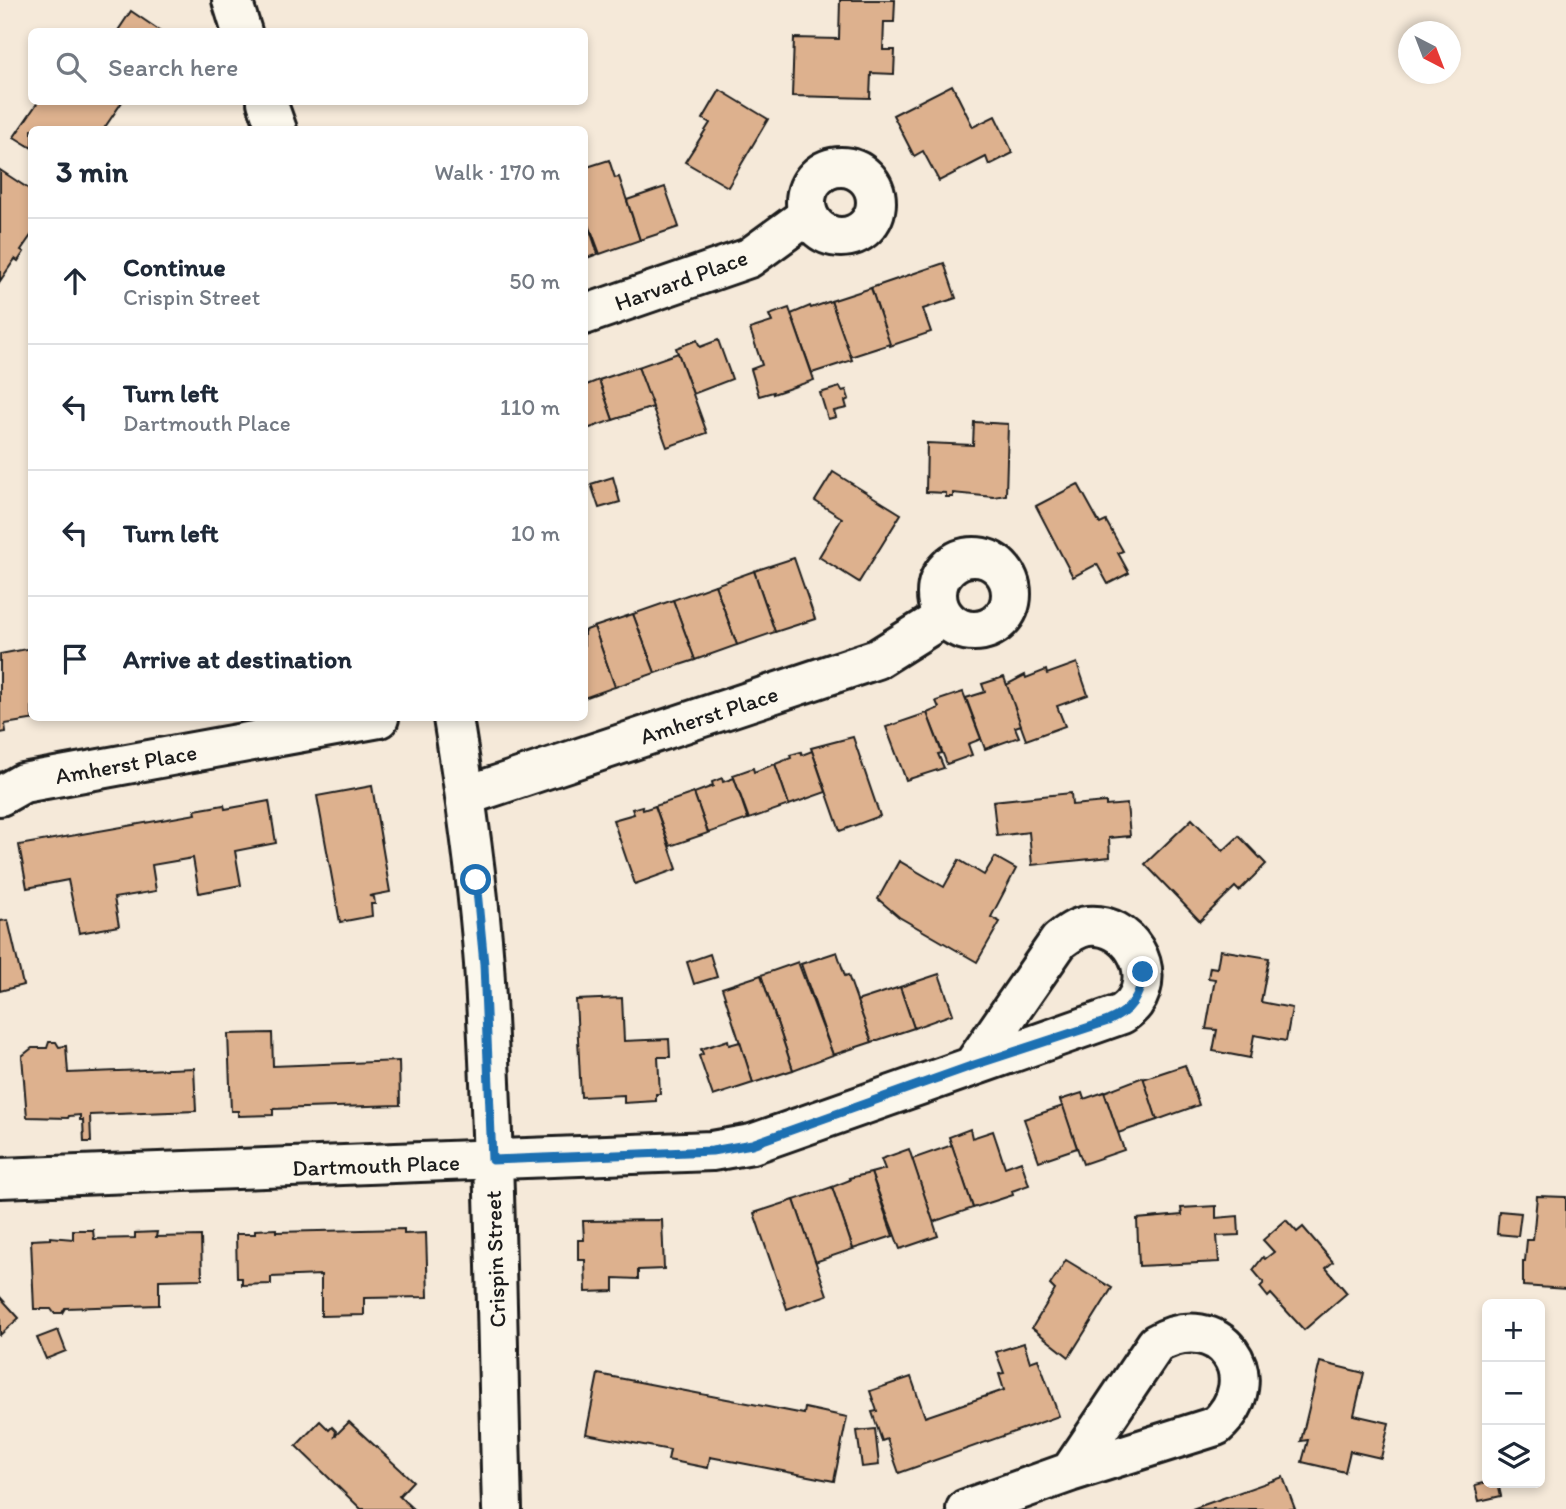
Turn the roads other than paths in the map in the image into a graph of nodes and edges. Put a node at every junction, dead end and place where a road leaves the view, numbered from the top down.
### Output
1 (232, 0) edge
2 (241, 28) edge
3 (268, 105) edge
4 (276, 126) edge
5 (808, 215) dead end
6 (588, 314) edge
7 (943, 617) dead end
8 (363, 721) edge
9 (453, 721) edge
10 (0, 796) edge
11 (465, 796) junction
12 (974, 1065) junction
13 (492, 1160) junction
14 (0, 1178) edge
15 (1070, 1472) dead end
16 (502, 1509) edge
17 (966, 1509) edge

1 - 2 street
3 - 4 street
5 - 6 street, Harvard Place
7 - 11 street, Amherst Place
8 - 10 street, Amherst Place
9 - 11 street, Crispin Street
11 - 13 street, Crispin Street
12 - 12 street, Dartmouth Place
12 - 13 street, Dartmouth Place
13 - 14 street, Dartmouth Place
13 - 16 street, Crispin Street
15 - 17 street

